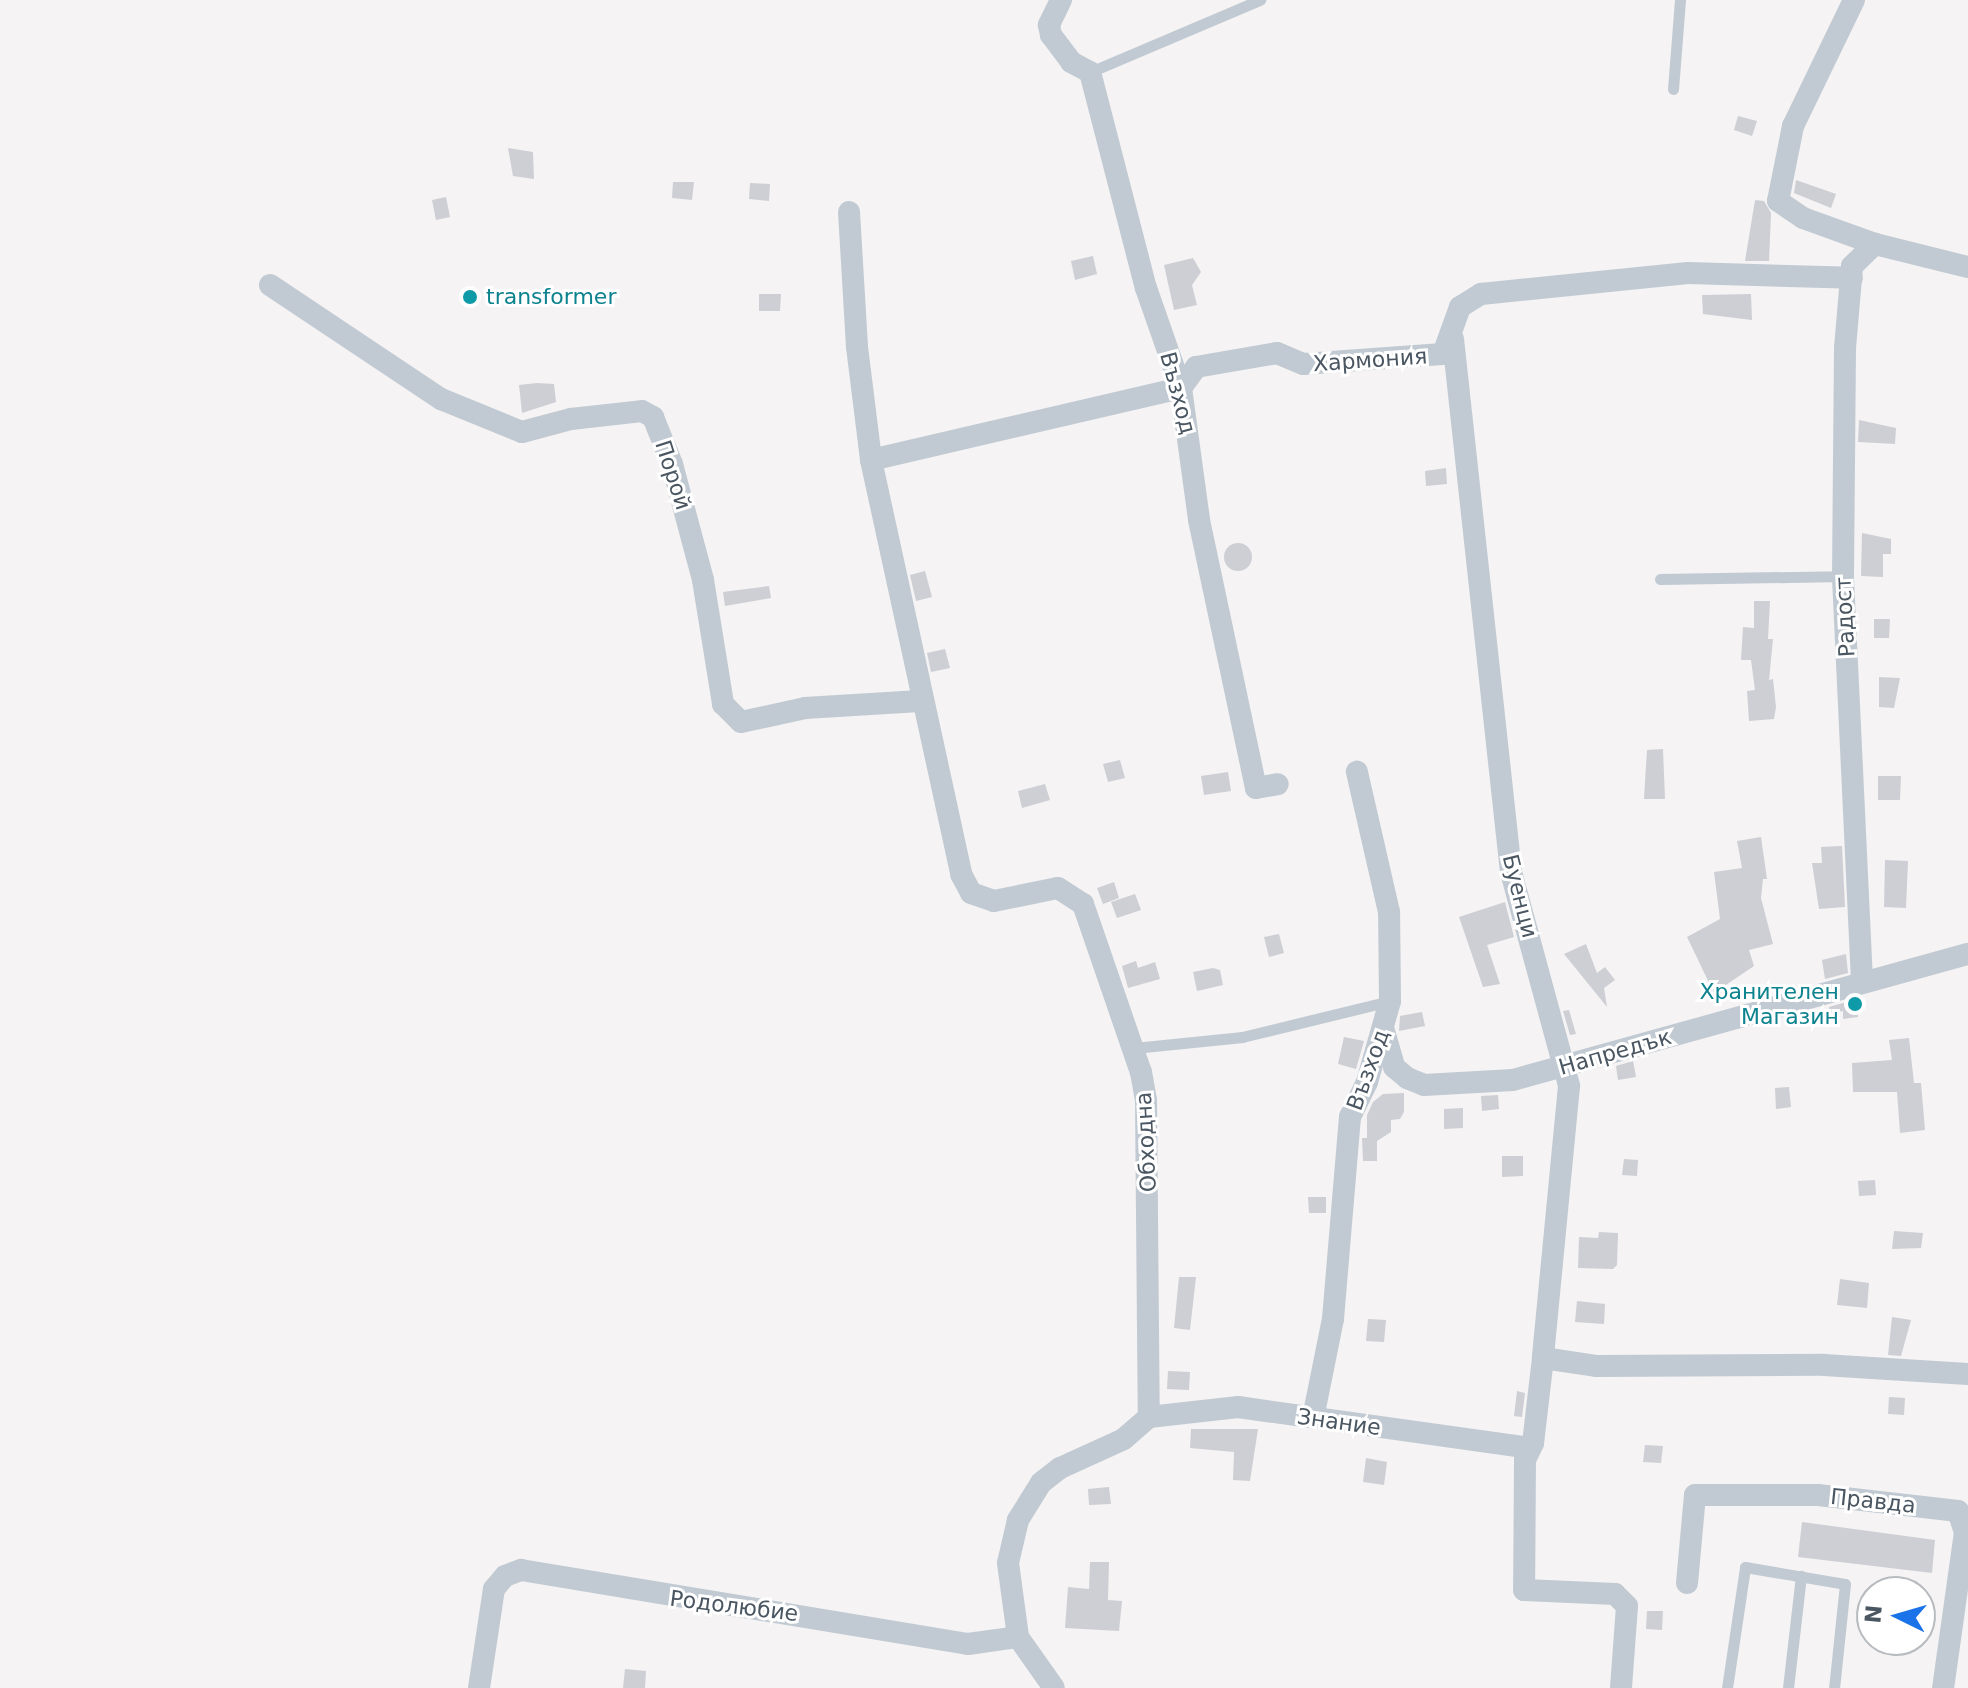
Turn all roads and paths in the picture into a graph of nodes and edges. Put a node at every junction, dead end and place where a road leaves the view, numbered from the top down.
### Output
1 (1061, 0) edge
2 (1260, 0) edge
3 (1680, 0) edge
4 (1854, 0) edge
5 (1090, 72) junction
6 (1673, 89) dead end
7 (849, 212) dead end
8 (1867, 250) junction
9 (1968, 267) edge
10 (1852, 278) junction
11 (270, 285) dead end
12 (1453, 339) junction
13 (1181, 388) junction
14 (871, 460) junction
15 (1843, 576) junction
16 (1660, 579) dead end
17 (920, 701) junction
18 (1357, 772) dead end
19 (1278, 784) dead end
20 (1968, 954) edge
21 (1862, 981) junction
22 (1390, 1001) junction
23 (1383, 1030) junction
24 (1134, 1048) junction
25 (1568, 1066) junction
26 (1543, 1358) junction
27 (1968, 1374) edge
28 (1149, 1417) junction
29 (1313, 1418) junction
30 (1529, 1448) junction
31 (1801, 1576) junction
32 (1687, 1583) dead end
33 (1962, 1595) edge
34 (1018, 1637) junction
35 (479, 1688) edge
36 (1054, 1688) edge
37 (1621, 1688) edge
38 (1727, 1688) edge
39 (1788, 1688) edge
40 (1834, 1688) edge
41 (1943, 1688) edge

1 - 5 street
2 - 5 lane
3 - 6 lane
4 - 8 street
5 - 13 street, Възход
7 - 14 street
8 - 9 street
8 - 10 street, Радост
10 - 12 street, Хармония
10 - 15 street, Радост
11 - 17 street, Порой
12 - 13 street, Хармония
12 - 25 street, Буенци
13 - 14 street, Хармония
13 - 19 street, Възход
14 - 17 street
15 - 16 lane
15 - 21 street, Радост
17 - 24 street, Обходна
18 - 22 street, Възход
20 - 21 street, Напредък
21 - 25 street, Напредък
22 - 23 street, Възход
22 - 24 lane
23 - 25 street, Напредък
23 - 29 street, Възход
24 - 28 street, Обходна
25 - 26 street, Буенци
26 - 27 street
26 - 30 street, Буенци
28 - 29 street, Знание
28 - 34 street
29 - 30 street, Знание
30 - 37 street, Буенци
31 - 38 lane
31 - 39 lane
31 - 40 lane
32 - 33 street, Правда
33 - 41 street, Правда
34 - 35 street, Родолюбие
34 - 36 street

